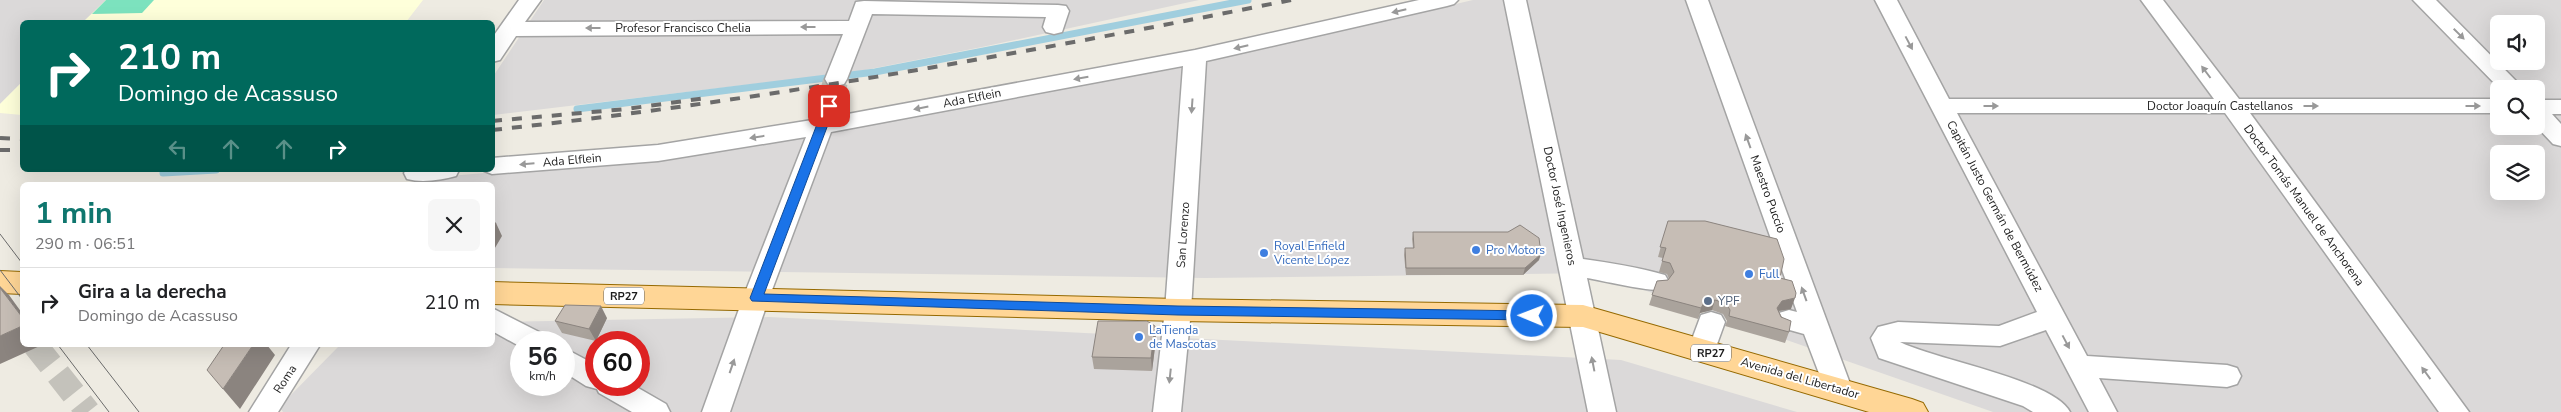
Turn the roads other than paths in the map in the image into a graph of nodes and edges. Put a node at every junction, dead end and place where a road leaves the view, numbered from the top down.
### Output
1 (530, 0) edge
2 (1447, 0) edge
3 (1515, 0) edge
4 (1697, 0) edge
5 (1886, 0) edge
6 (2152, 0) edge
7 (2424, 0) edge
8 (863, 11) edge
9 (1054, 27) dead end
10 (510, 29) junction
11 (495, 51) edge
12 (1195, 57) junction
13 (836, 79) tunnel mouth
14 (2504, 80) edge
15 (1942, 106) junction
16 (2232, 106) junction
17 (2490, 106) edge
18 (2545, 106) edge
19 (2561, 106) edge
20 (827, 114) junction
21 (2545, 121) edge
22 (2561, 138) edge
23 (495, 166) edge
24 (437, 172) edge
25 (414, 176) edge
26 (1573, 267) junction
27 (0, 282) edge
28 (1656, 282) edge
29 (20, 283) edge
30 (495, 293) edge
31 (756, 298) junction
32 (1178, 310) junction
33 (1583, 316) junction
34 (2053, 317) junction
35 (495, 320) edge
36 (1789, 320) edge
37 (1711, 322) dead end
38 (1816, 327) junction
39 (515, 331) edge
40 (305, 347) edge
41 (1702, 350) junction
42 (2079, 366) junction
43 (2227, 376) dead end
44 (1838, 389) junction
45 (628, 396) edge
46 (266, 411) edge
47 (656, 412) edge
48 (716, 412) edge
49 (1166, 412) edge
50 (1602, 412) edge
51 (1912, 412) edge
52 (2056, 412) edge
53 (2103, 412) edge
54 (2455, 412) edge

1 - 10 street
2 -> 12 street, Ada Elflein
3 - 26 street, Doctor José Ingenieros
38 -> 4 street, Maestro Puccio
5 -> 15 street, Capitán Justo Germán de Bermúdez
16 -> 6 street, Doctor Tomás Manuel de Anchorena
7 -> 14 street
8 - 9 street, Profesor Francisco Chelia
8 -> 10 street, Profesor Francisco Chelia
8 - 13 street
10 - 11 street
12 -> 20 street, Ada Elflein
12 -> 32 street, San Lorenzo
15 -> 16 street, Doctor Joaquín Castellanos
15 - 34 street, Capitán Justo Germán de Bermúdez
16 -> 17 street, Doctor Joaquín Castellanos
54 -> 16 street, Doctor Tomás Manuel de Anchorena
18 - 19 street
20 -> 23 street, Ada Elflein
20 - 31 street
21 - 22 street
24 - 25 street
26 - 28 street
26 - 33 street, Doctor José Ingenieros
27 - 29 main road
30 - 31 main road, Avenida del Libertador / RP27
31 - 32 main road, Avenida del Libertador / RP27
48 -> 31 street
32 - 33 main road, Avenida del Libertador / RP27
32 -> 49 street, San Lorenzo
33 - 41 main road, Avenida del Libertador / RP27
50 -> 33 street, Doctor José Ingenieros
34 -> 42 street, Capitán Justo Germán de Bermúdez
34 - 52 street
35 - 39 street
36 - 38 street
37 - 41 street
38 - 44 street, Maestro Puccio
40 - 46 street, Roma
41 - 44 main road, Avenida del Libertador / RP27
42 - 43 street
42 - 53 street, Capitán Justo Germán de Bermúdez
44 - 51 main road, Avenida del Libertador / RP27
45 - 47 street

